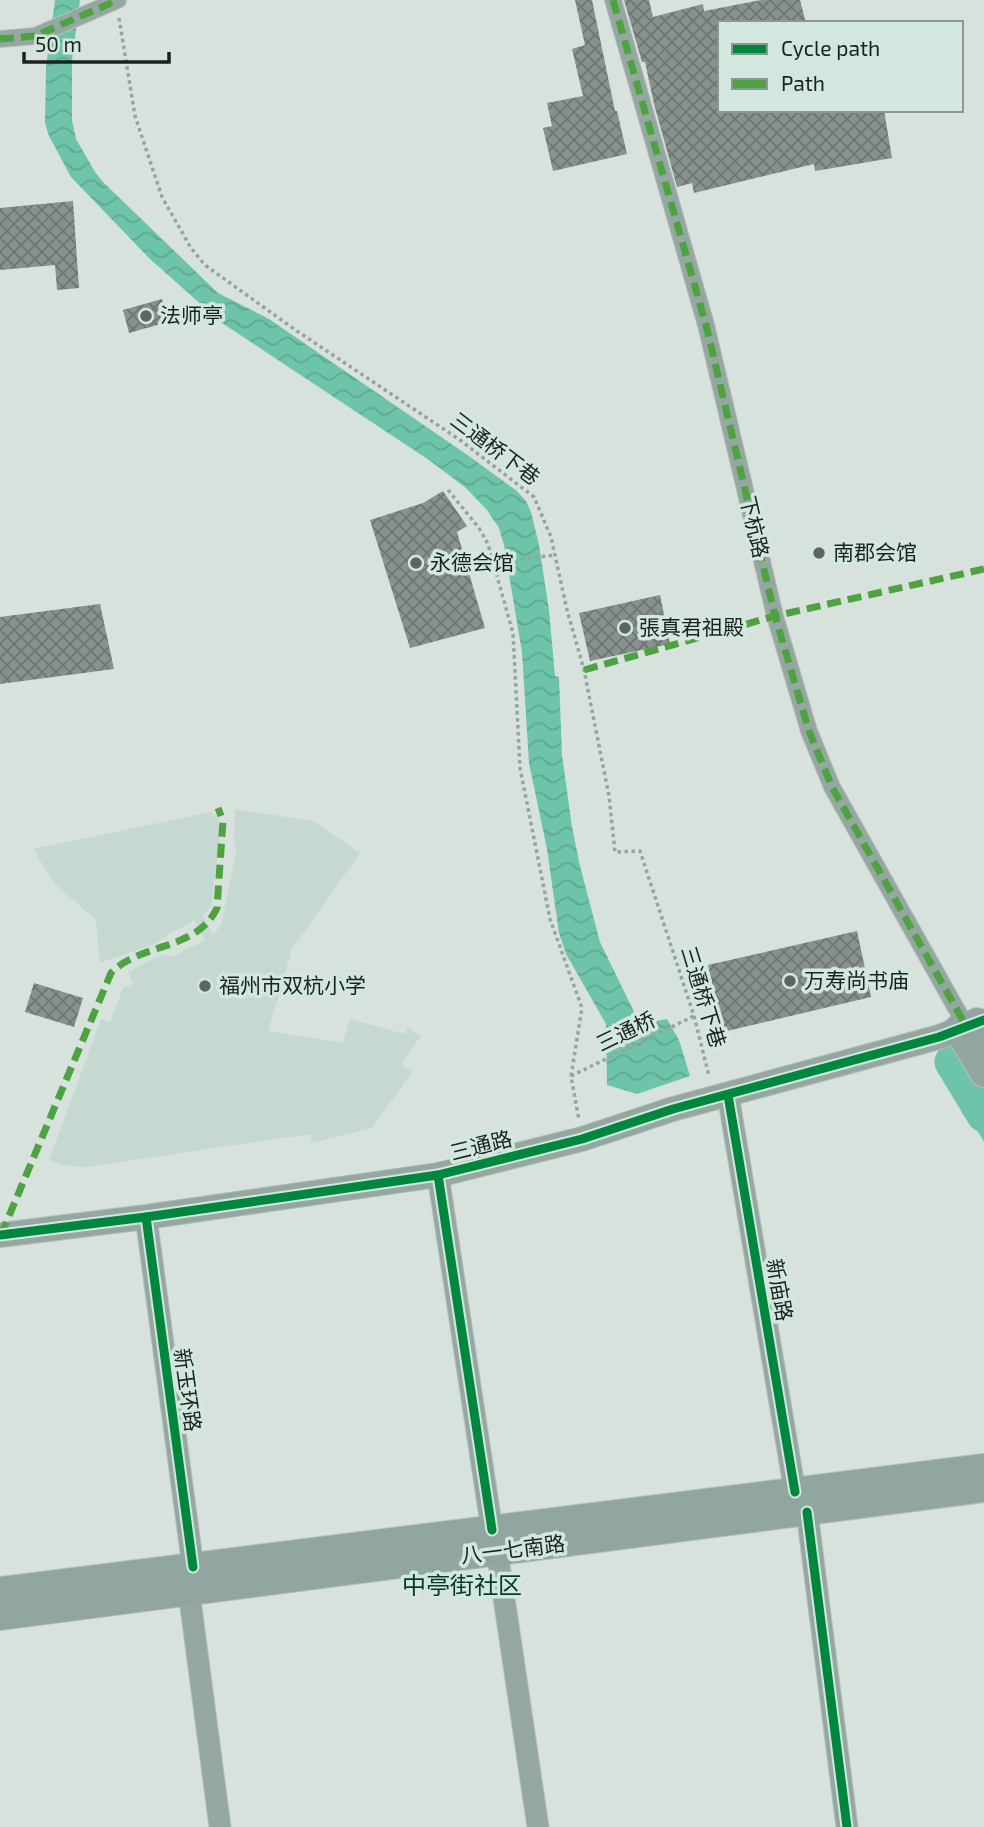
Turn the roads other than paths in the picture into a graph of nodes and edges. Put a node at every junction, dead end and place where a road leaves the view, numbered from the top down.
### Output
1 (117, 0) edge
2 (612, 0) edge
3 (0, 39) edge
4 (974, 1026) edge
5 (984, 1073) edge
6 (722, 1097) junction
7 (438, 1175) junction
8 (146, 1217) junction
9 (0, 1235) edge
10 (984, 1468) edge
11 (984, 1488) edge
12 (801, 1502) junction
13 (495, 1541) junction
14 (191, 1580) junction
15 (0, 1591) edge
16 (0, 1616) edge
17 (220, 1827) edge
18 (538, 1827) edge
19 (847, 1827) edge

1 - 3 street
2 - 4 street, 下杭路
4 - 5 main road, 下杭路
4 - 6 street, 三通路
6 - 7 street, 三通路
6 - 12 street, 新庙路
7 - 8 street, 三通路
7 - 13 street
8 - 9 street, 三通路
8 - 14 street, 新玉环路
10 - 12 main road, 八一七南路
11 - 12 main road, 八一七南路
12 - 13 main road, 八一七南路
12 - 19 street, 新庙路
13 - 14 main road, 八一七南路
13 - 18 street
14 - 15 main road, 八一七南路
14 - 16 main road, 八一七南路
14 - 17 street, 新玉环路

